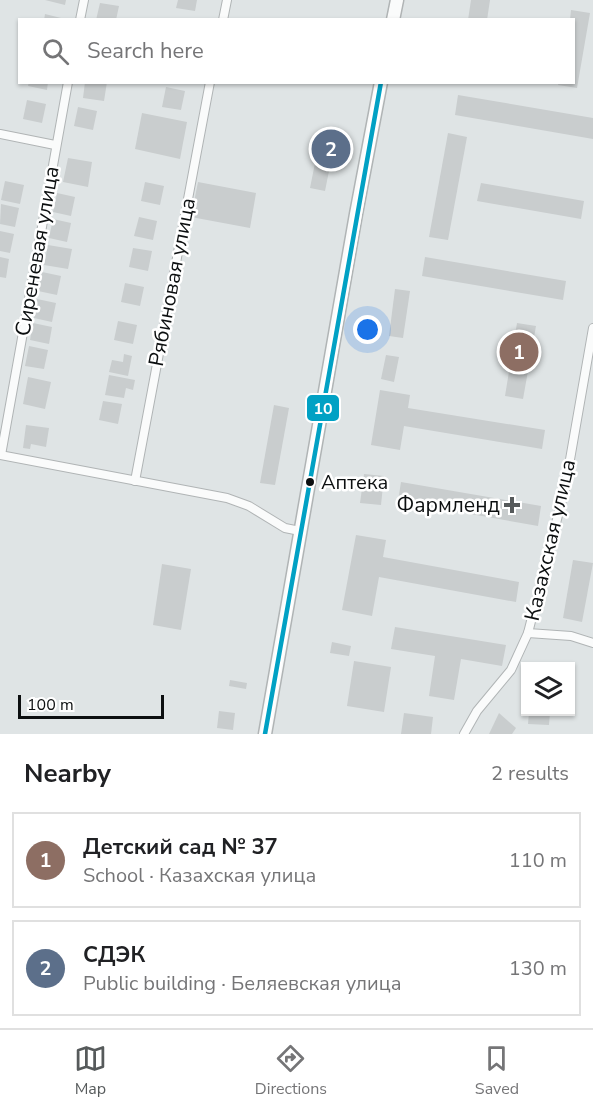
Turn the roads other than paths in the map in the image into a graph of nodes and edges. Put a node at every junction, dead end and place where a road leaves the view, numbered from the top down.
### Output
1 (84, 0) edge
2 (227, 0) edge
3 (397, 0) edge
4 (80, 18) edge
5 (223, 18) edge
6 (393, 18) edge
7 (68, 84) edge
8 (210, 84) edge
9 (381, 84) edge
10 (0, 134) edge
11 (55, 145) junction
12 (593, 328) edge
13 (1, 455) edge
14 (135, 481) junction
15 (300, 531) junction
16 (528, 633) junction
17 (593, 643) edge
18 (265, 734) edge
19 (464, 734) edge

1 - 4 street
2 - 5 street
3 - 6 main road
7 - 11 street, Сиреневая улица
8 - 14 street, Рябиновая улица
9 - 15 main road
10 - 11 street
11 - 13 street, Сиреневая улица
12 - 16 street, Казахская улица
13 - 14 street
14 - 15 street
15 - 18 main road
16 - 17 street
16 - 19 street, Казахская улица

